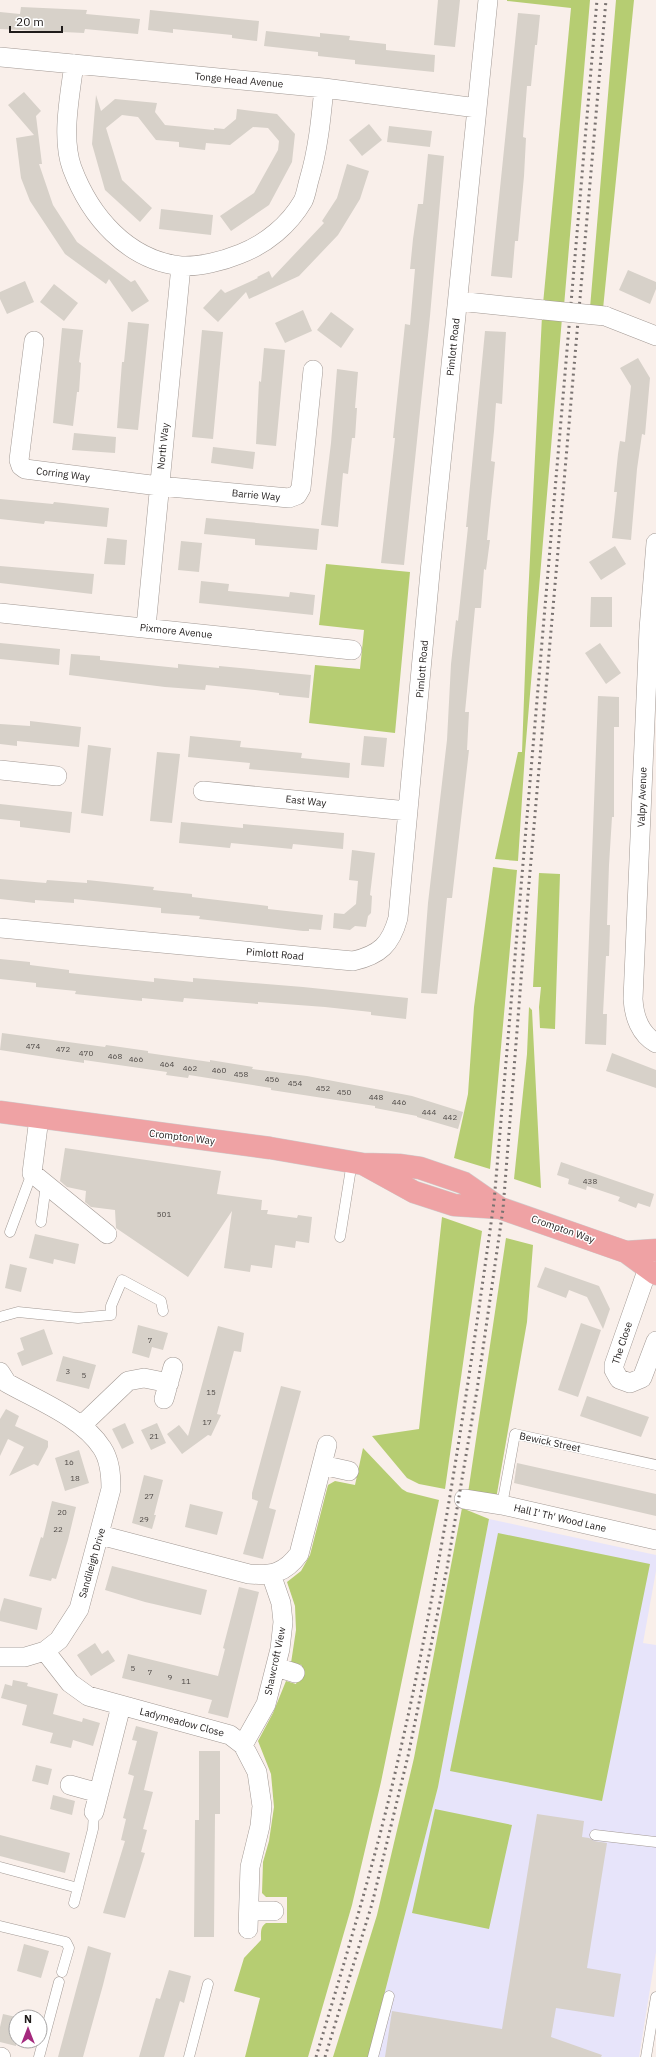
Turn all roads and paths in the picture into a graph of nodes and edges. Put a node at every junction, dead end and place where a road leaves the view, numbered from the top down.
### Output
1 (488, 0) edge
2 (0, 57) edge
3 (74, 64) junction
4 (324, 88) junction
5 (477, 108) junction
6 (182, 266) junction
7 (458, 301) junction
8 (656, 336) edge
9 (34, 341) dead end
10 (313, 370) dead end
11 (159, 486) junction
12 (656, 543) edge
13 (0, 613) edge
14 (146, 627) junction
15 (652, 630) edge
16 (352, 650) dead end
17 (0, 770) edge
18 (57, 776) dead end
19 (203, 791) dead end
20 (408, 811) junction
21 (0, 928) edge
22 (656, 1043) edge
23 (0, 1112) edge
24 (39, 1118) junction
25 (358, 1163) junction
26 (39, 1179) junction
27 (41, 1222) dead end
28 (10, 1232) dead end
29 (107, 1234) dead end
30 (340, 1237) dead end
31 (653, 1264) edge
32 (163, 1311) dead end
33 (0, 1317) edge
34 (656, 1340) edge
35 (2, 1382) edge
36 (169, 1383) dead end
37 (82, 1425) junction
38 (326, 1445) dead end
39 (322, 1465) junction
40 (656, 1465) edge
41 (349, 1470) dead end
42 (464, 1499) dead end
43 (502, 1505) junction
44 (100, 1535) junction
45 (656, 1540) edge
46 (271, 1574) junction
47 (45, 1651) junction
48 (0, 1657) edge
49 (276, 1667) junction
50 (295, 1672) dead end
51 (120, 1706) junction
52 (243, 1744) junction
53 (70, 1785) dead end
54 (99, 1793) junction
55 (94, 1812) joint
56 (595, 1835) dead end
57 (656, 1842) edge
58 (0, 1867) edge
59 (78, 1888) junction
60 (74, 1903) dead end
61 (274, 1911) dead end
62 (0, 1926) edge
63 (208, 1984) dead end
64 (389, 1996) dead end
65 (656, 1997) edge
66 (38, 2057) edge
67 (189, 2057) edge
68 (374, 2057) edge
69 (646, 2057) edge

1 - 5 street, Pimlott Road
2 - 3 street, Tonge Head Avenue
3 - 4 street, Tonge Head Avenue
3 - 6 street
4 - 5 street, Tonge Head Avenue
4 - 6 street
5 - 7 street, Pimlott Road
6 - 11 street, North Way
7 - 8 street, bridge
7 - 20 street, Pimlott Road
9 - 11 street, Corring Way
10 - 11 street, Barrie Way
11 - 14 street, North Way
12 - 15 street, Valpy Avenue
13 - 14 street, Pixmore Avenue
14 - 16 street, Pixmore Avenue
15 - 22 street, Valpy Avenue
17 - 18 street
19 - 20 street, East Way
20 - 21 street, Pimlott Road
23 - 24 highway, Crompton Way
24 - 25 highway, Crompton Way
24 - 26 street
25 - 30 lane
25 - 31 highway, Crompton Way
26 - 27 lane
26 - 28 lane
26 - 29 street
31 - 34 street, The Close
32 - 33 lane
35 - 37 street, Sandileigh Drive
36 - 37 street
37 - 44 street, Sandileigh Drive
38 - 39 street
39 - 41 street
39 - 46 street
40 - 43 lane, Bewick Street
42 - 43 street, Hall I' Th' Wood Lane
43 - 45 street, Hall I' Th' Wood Lane
44 - 46 street
44 - 47 street, Sandileigh Drive
46 - 49 street, Shawcroft View
47 - 48 street, Sandileigh Drive
47 - 51 street, Ladymeadow Close
49 - 50 street
49 - 52 street, Shawcroft View
51 - 52 street, Ladymeadow Close
51 - 54 street
52 - 61 street
53 - 54 street
54 - 55 street
55 - 59 lane
56 - 57 lane
58 - 59 lane
59 - 60 lane
62 - 66 lane
63 - 67 lane
64 - 68 lane
65 - 69 lane

